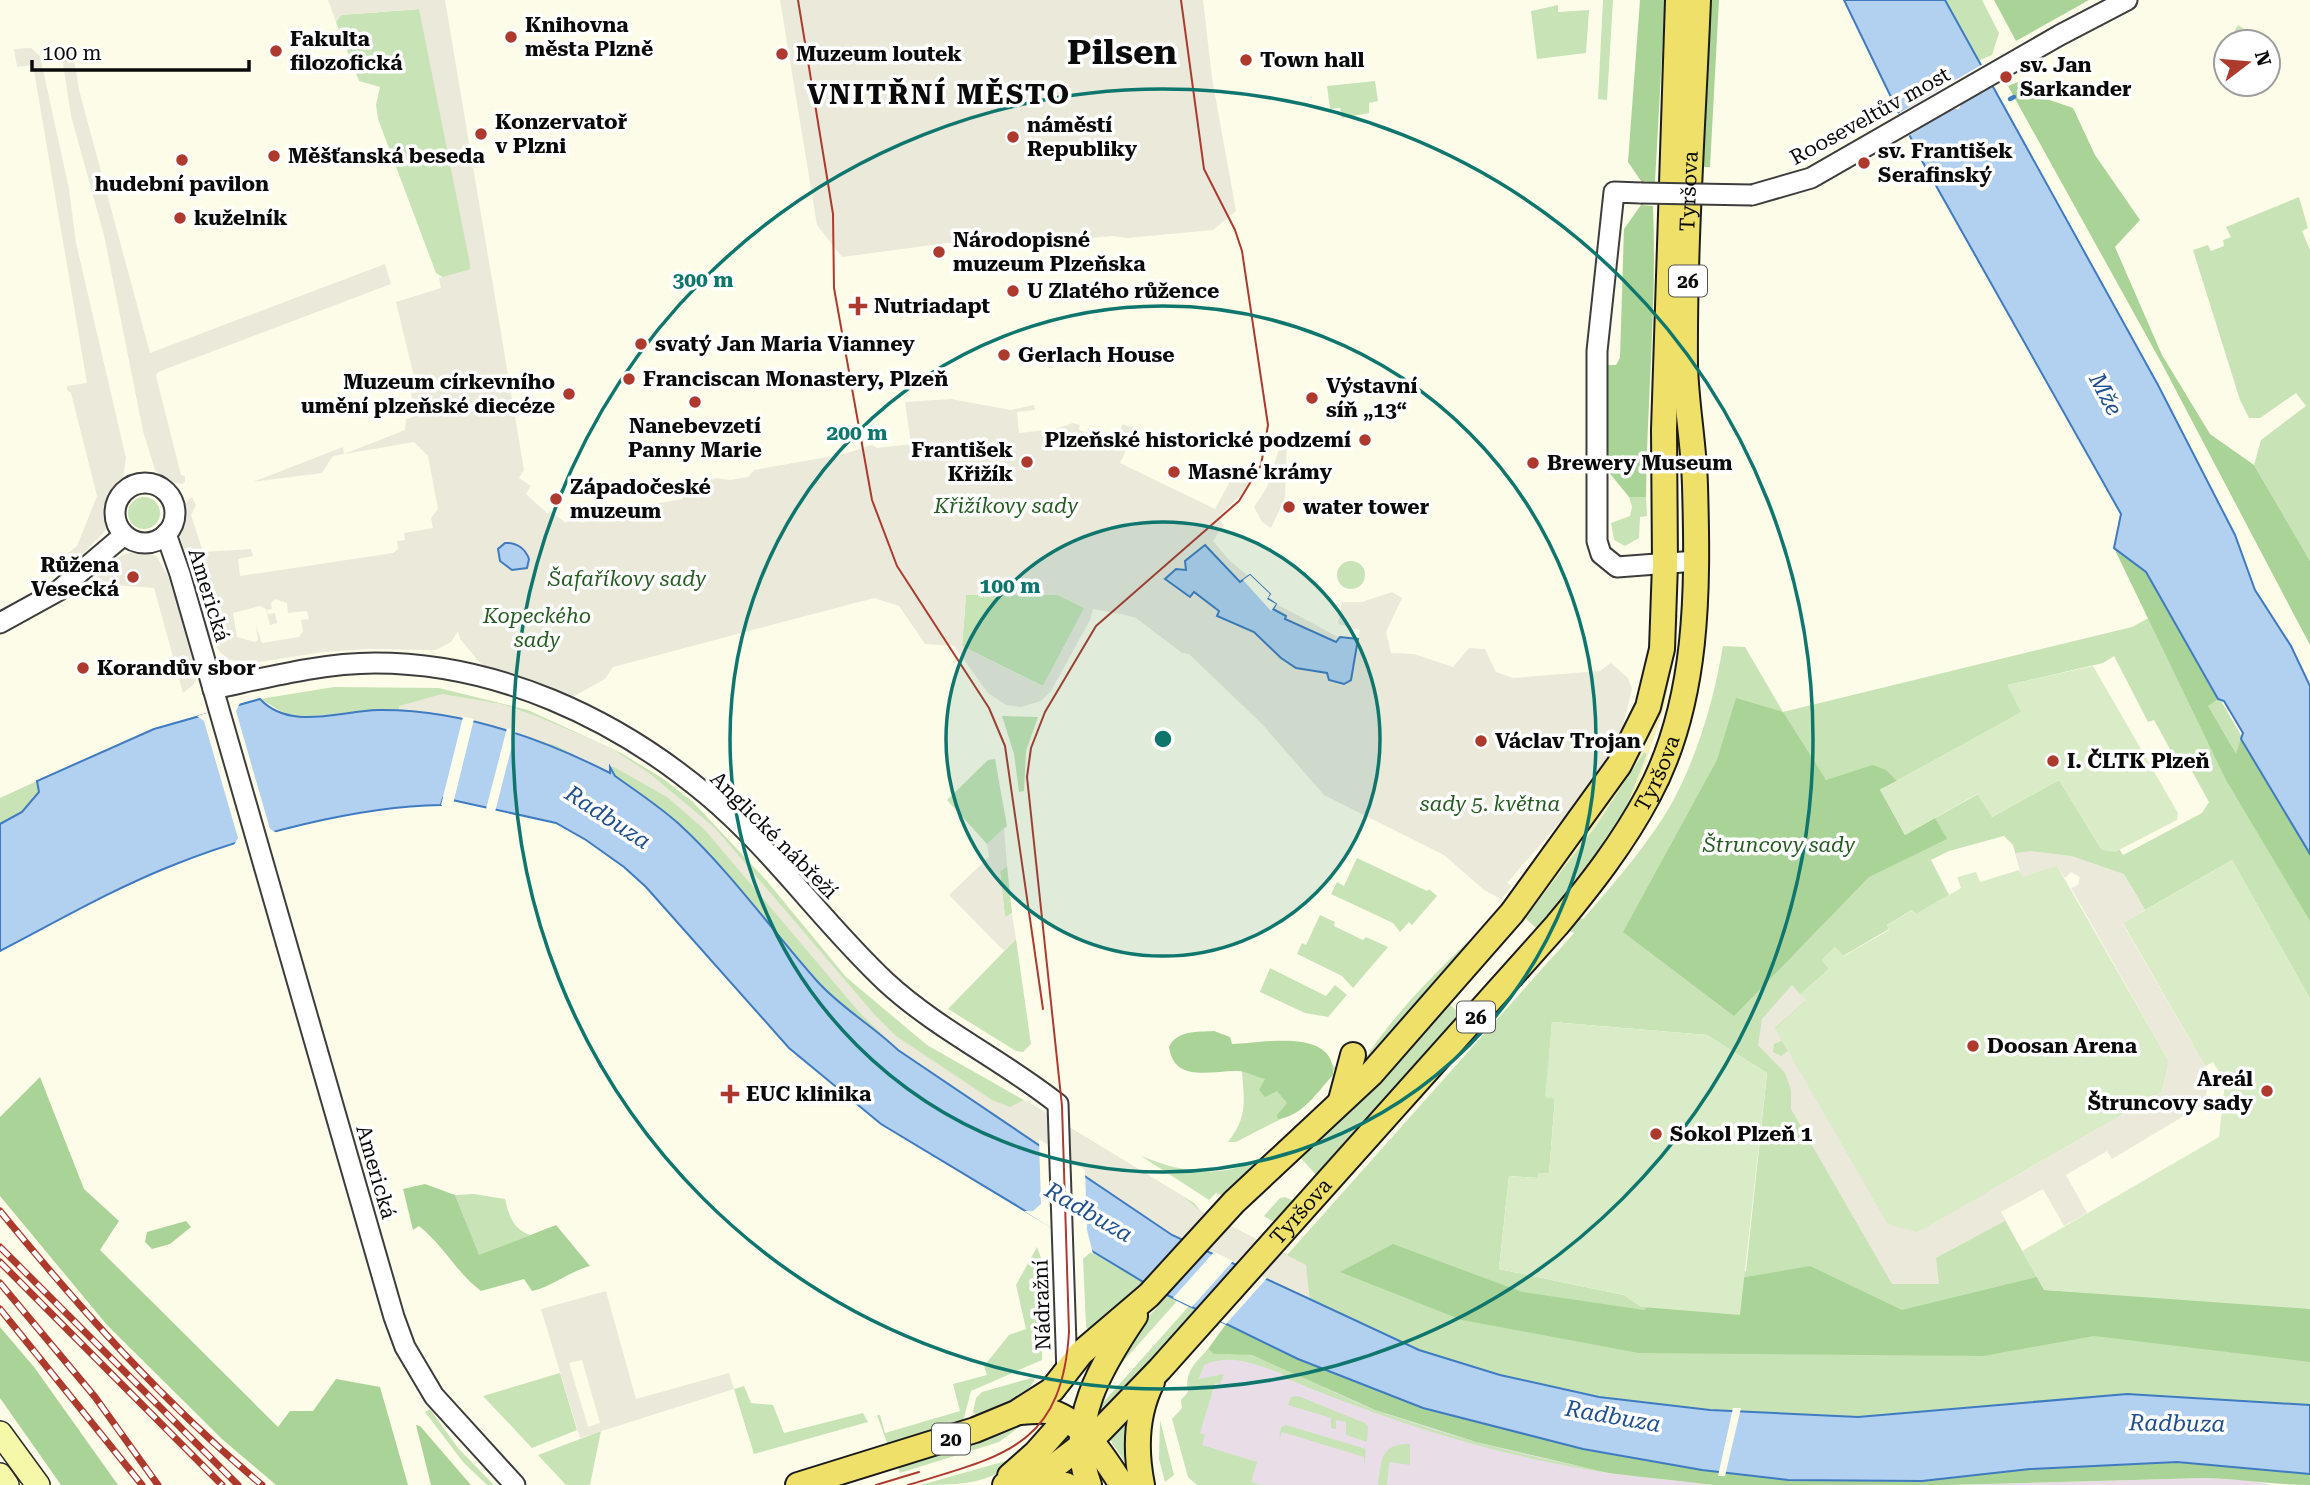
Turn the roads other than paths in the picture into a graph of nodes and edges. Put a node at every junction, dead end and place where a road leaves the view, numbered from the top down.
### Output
1 (1678, 0) edge
2 (1698, 0) edge
3 (2127, 0) edge
4 (166, 534) junction
5 (124, 535) junction
6 (1696, 561) junction
7 (1665, 564) junction
8 (0, 623) edge
9 (213, 689) junction
10 (1353, 1055) dead end
11 (1340, 1104) junction
12 (1058, 1112) joint
13 (1152, 1292) junction
14 (1066, 1323) junction
15 (1081, 1353) junction
16 (1160, 1369) junction
17 (1066, 1374) junction
18 (1090, 1393) junction
19 (1016, 1412) junction
20 (0, 1433) edge
21 (1083, 1434) junction
22 (0, 1475) edge
23 (7, 1485) edge
24 (38, 1485) edge
25 (515, 1485) edge
26 (798, 1485) edge
27 (999, 1485) edge
28 (1005, 1485) edge
29 (1026, 1485) edge
30 (1066, 1485) edge
31 (1089, 1485) edge
32 (1122, 1485) edge
33 (1142, 1485) edge

1 - 7 main road, Tyršova / 26
2 - 6 main road, Tyršova / 26
3 - 7 street, Rooseveltův most, bridge
4 - 5 street, Americká
4 - 5 street, Americká
4 - 9 street, Americká
5 - 8 street
6 - 7 street
6 - 16 main road, Tyršova / 26
7 - 11 main road, Tyršova / 26
9 - 12 street, Anglické nábřeží
9 - 25 street, Americká
10 - 11 main road
11 - 13 main road, Tyršova / 26
12 - 14 street, Nádražní
13 - 15 main road, Tyršova
13 - 18 main road, Tyršova / 26
14 - 15 street
14 - 17 street, Nádražní
15 - 17 main road, Tyršova
15 - 18 main road
16 - 21 main road, Tyršova
16 - 33 main road, Tyršova / 26
17 - 19 main road, Tyršova
17 - 21 main road
18 - 21 main road
19 - 21 main road, 20
19 - 26 main road, 20
20 - 24 main road
21 - 27 main road
21 - 28 main road
21 - 31 main road
21 - 32 main road
22 - 23 main road
29 - 30 main road

